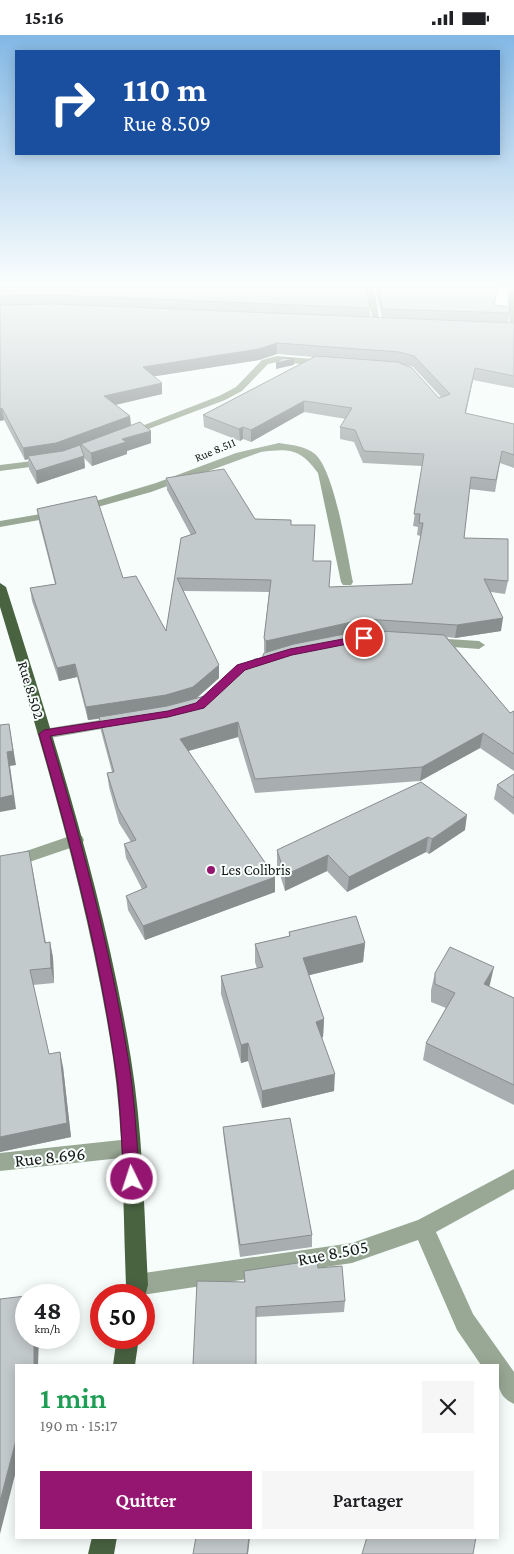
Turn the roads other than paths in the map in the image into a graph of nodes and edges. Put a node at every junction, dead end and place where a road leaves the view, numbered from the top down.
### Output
1 (334, 364) edge
2 (119, 437) edge
3 (60, 460) edge
4 (0, 468) edge
5 (0, 524) edge
6 (347, 582) dead end
7 (0, 587) edge
8 (416, 641) edge
9 (479, 645) dead end
10 (130, 720) edge
11 (44, 734) junction
12 (76, 840) junction
13 (0, 866) edge
14 (130, 1148) junction
15 (0, 1162) edge
16 (514, 1178) edge
17 (423, 1228) junction
18 (136, 1284) edge
19 (155, 1287) edge
20 (126, 1349) edge
21 (124, 1364) edge
22 (494, 1364) edge
23 (499, 1370) edge
24 (514, 1392) edge
25 (105, 1539) edge
26 (101, 1554) edge

1 - 2 street
3 - 4 street
5 - 6 street, Rue 8.511
7 - 11 main road, Rue 8.502
8 - 9 street
10 - 11 street
11 - 12 main road, Rue 8.502
12 - 13 street
12 - 14 main road, Rue 8.502
14 - 15 street, Rue 8.696
14 - 18 main road, Rue 8.502
16 - 17 street, Rue 8.505
17 - 19 street, Rue 8.505
17 - 22 street
20 - 21 main road
23 - 24 street
25 - 26 main road

